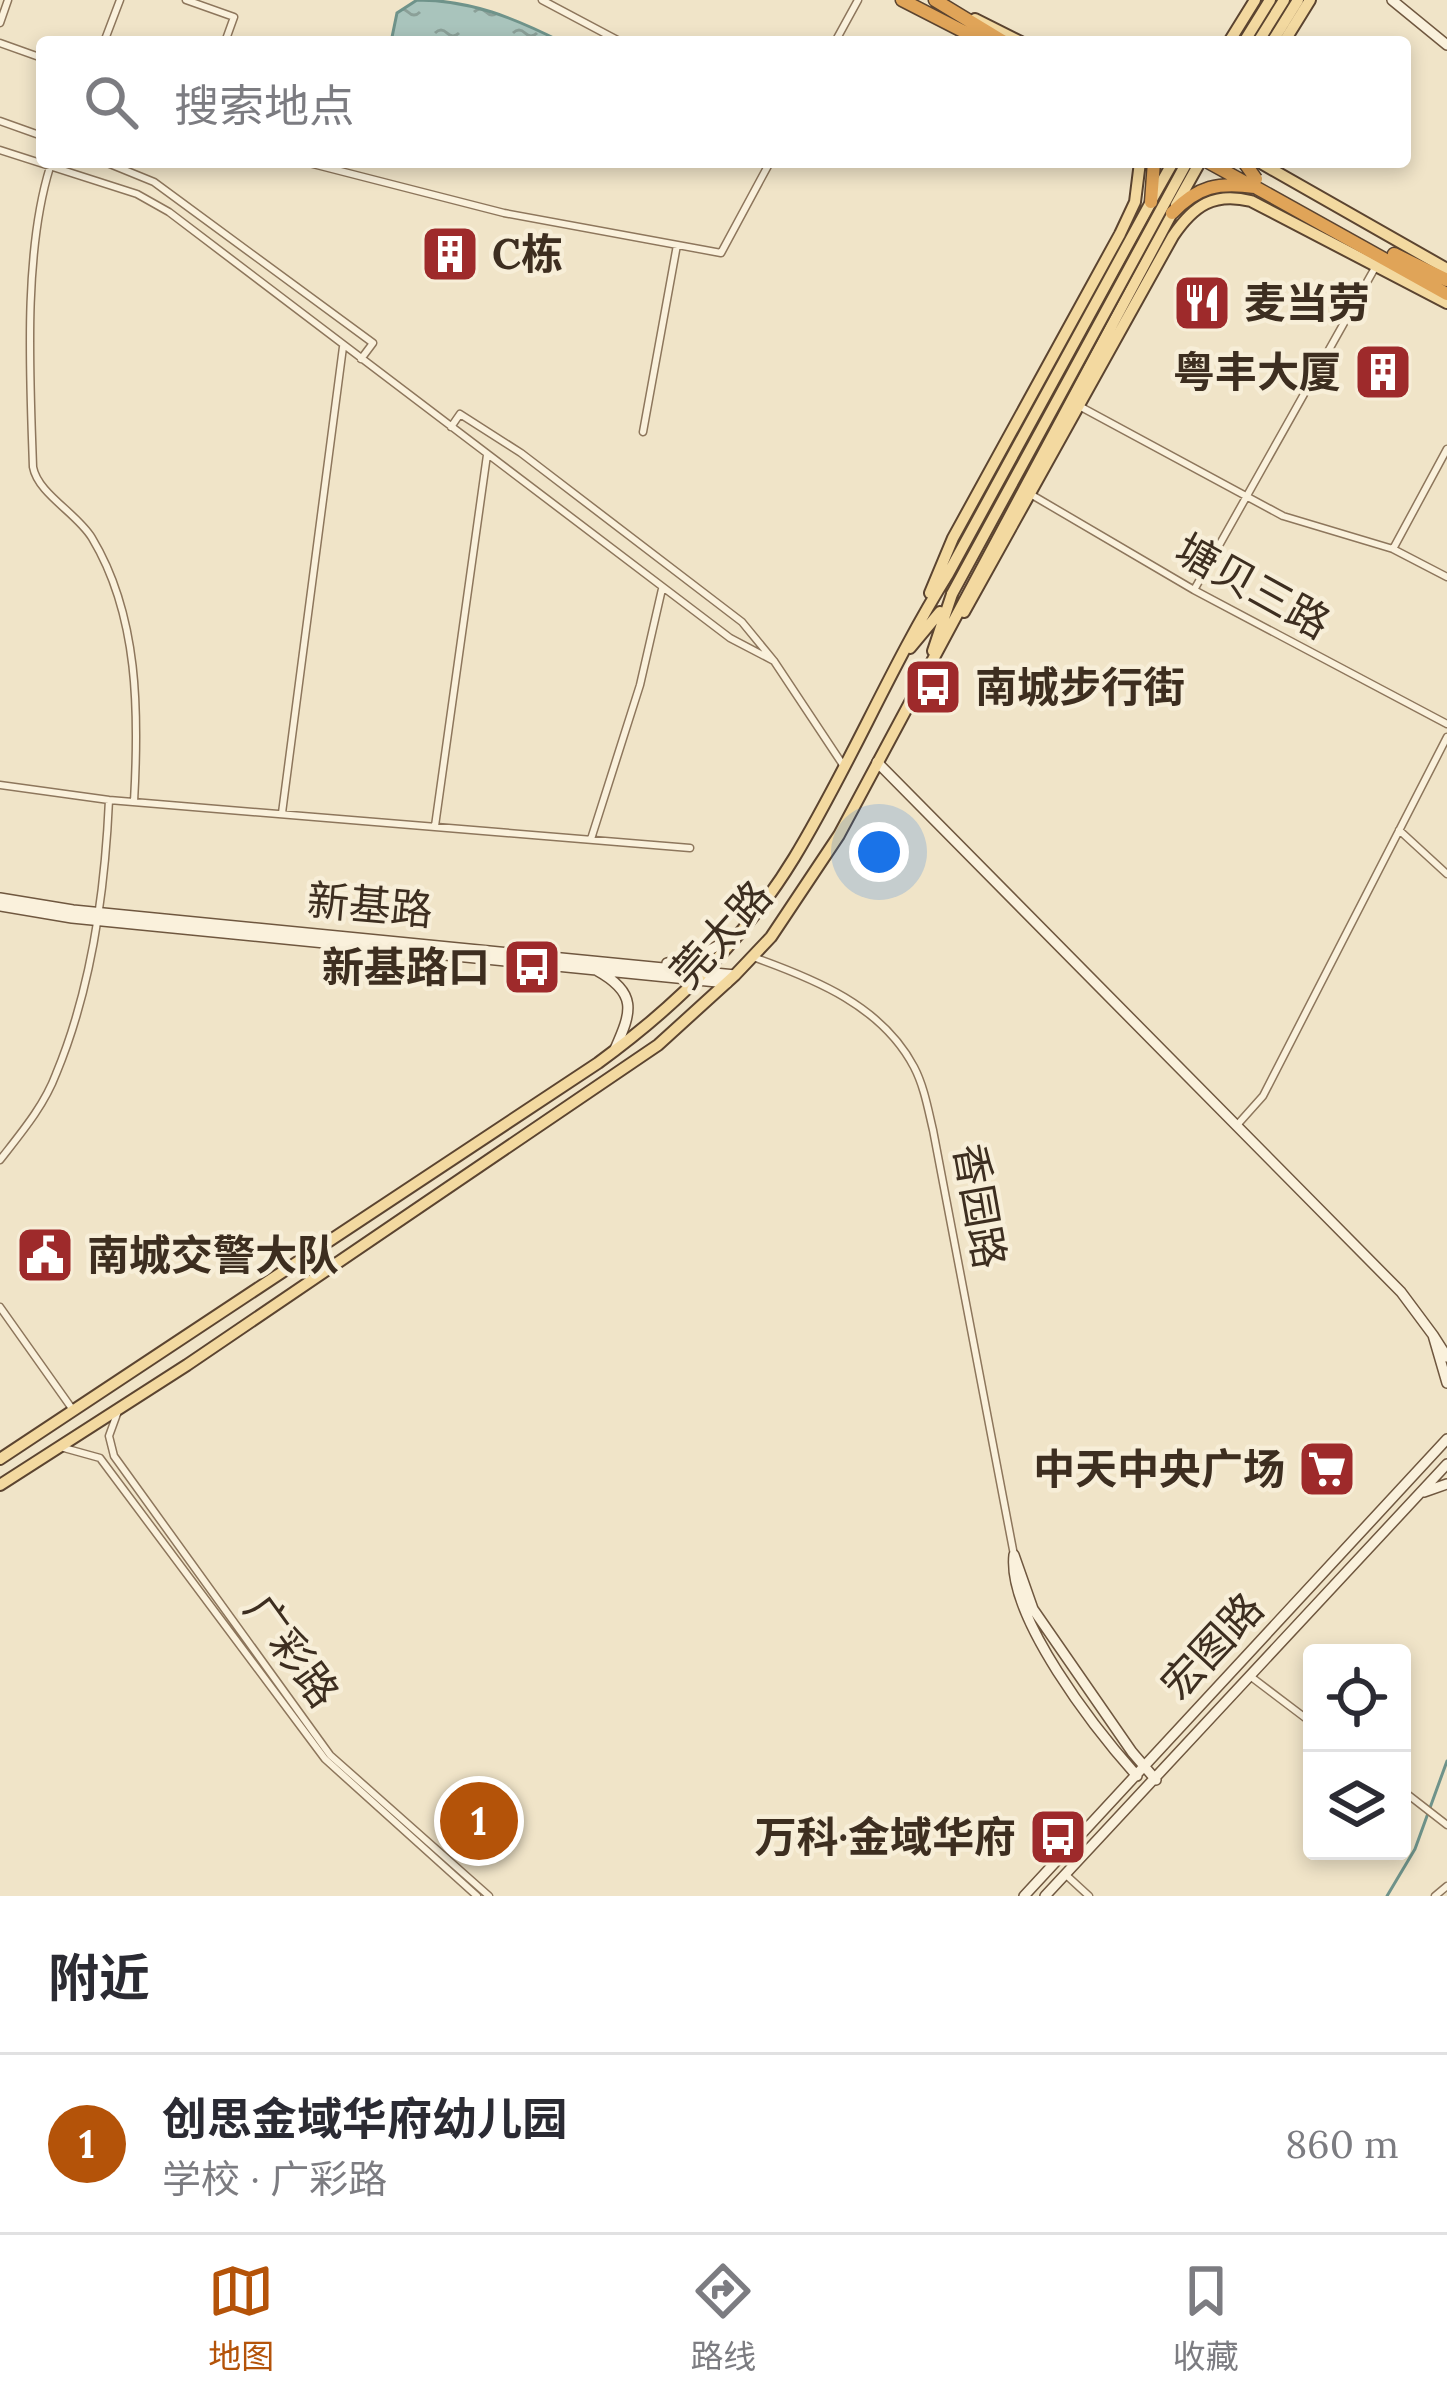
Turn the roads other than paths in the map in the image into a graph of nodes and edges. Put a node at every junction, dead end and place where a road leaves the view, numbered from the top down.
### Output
1 (8, 0) edge
2 (120, 0) edge
3 (186, 0) edge
4 (542, 0) edge
5 (858, 0) edge
6 (902, 0) edge
7 (934, 0) edge
8 (1255, 0) edge
9 (1270, 0) edge
10 (1284, 0) edge
11 (1298, 0) edge
12 (1310, 0) edge
13 (1392, 0) edge
14 (956, 11) junction
15 (0, 23) edge
16 (106, 36) edge
17 (227, 36) edge
18 (610, 36) edge
19 (838, 36) edge
20 (972, 36) edge
21 (975, 36) edge
22 (1008, 36) edge
23 (1233, 36) edge
24 (1248, 36) edge
25 (1262, 36) edge
26 (1276, 36) edge
27 (1288, 36) edge
28 (0, 43) edge
29 (1447, 45) edge
30 (36, 56) edge
31 (0, 121) edge
32 (36, 134) edge
33 (0, 150) edge
34 (36, 162) edge
35 (50, 168) edge
36 (53, 168) edge
37 (120, 168) edge
38 (329, 168) edge
39 (767, 168) edge
40 (1140, 168) edge
41 (1144, 168) edge
42 (1153, 168) edge
43 (1170, 168) edge
44 (1184, 168) edge
45 (1200, 168) edge
46 (1219, 168) edge
47 (1234, 168) edge
48 (1242, 168) edge
49 (1248, 168) edge
50 (1270, 168) edge
51 (1255, 183) junction
52 (1216, 199) junction
53 (1150, 202) junction
54 (1172, 213) junction
55 (677, 245) junction
56 (1396, 259) junction
57 (1376, 266) junction
58 (1447, 269) edge
59 (1447, 280) edge
60 (1447, 294) edge
61 (1447, 303) edge
62 (344, 346) junction
63 (361, 359) junction
64 (1081, 407) junction
65 (451, 427) junction
66 (643, 433) dead end
67 (1447, 448) edge
68 (488, 454) junction
69 (1032, 495) junction
70 (1246, 498) junction
71 (1393, 549) junction
72 (1447, 577) edge
73 (663, 587) junction
74 (1194, 590) junction
75 (952, 594) junction
76 (920, 619) junction
77 (949, 633) junction
78 (906, 652) junction
79 (774, 661) junction
80 (929, 666) junction
81 (1447, 724) edge
82 (1447, 736) edge
83 (877, 762) junction
84 (844, 768) junction
85 (0, 784) edge
86 (110, 800) junction
87 (134, 802) junction
88 (283, 814) junction
89 (435, 826) junction
90 (1399, 830) junction
91 (591, 839) junction
92 (690, 848) dead end
93 (1447, 874) edge
94 (0, 902) edge
95 (97, 916) junction
96 (740, 933) junction
97 (753, 957) junction
98 (650, 965) junction
99 (592, 967) junction
100 (702, 975) junction
101 (731, 979) junction
102 (614, 1052) junction
103 (1236, 1127) junction
104 (0, 1160) edge
105 (0, 1307) edge
106 (1433, 1335) junction
107 (1447, 1357) edge
108 (1447, 1383) edge
109 (125, 1406) junction
110 (73, 1411) junction
111 (1447, 1439) edge
112 (55, 1450) junction
113 (0, 1459) edge
114 (1447, 1464) edge
115 (1447, 1484) edge
116 (0, 1485) edge
117 (1419, 1494) junction
118 (1014, 1555) joint
119 (1250, 1676) junction
120 (1303, 1716) edge
121 (1141, 1771) junction
122 (1152, 1784) junction
123 (1411, 1797) edge
124 (1445, 1823) edge
125 (1065, 1874) junction
126 (1447, 1886) edge
127 (477, 1896) edge
128 (489, 1896) edge
129 (1024, 1896) edge
130 (1045, 1896) edge
131 (1089, 1896) edge
132 (1435, 1896) edge

1 - 15 street
2 - 16 street
3 - 17 street
4 - 18 street
5 - 19 street
6 - 20 highway
7 - 14 highway
8 - 23 main road
9 - 24 main road
10 - 25 main road
11 - 26 main road
12 - 27 main road
13 - 29 street
14 - 21 highway
14 - 22 main road
28 - 30 street
31 - 32 street
33 - 34 street
35 - 87 street
36 - 62 street
37 - 63 street
38 - 55 street
39 - 55 street
40 - 76 main road
41 - 52 main road
42 - 53 highway, bridge
43 - 53 main road, 莞太路, bridge
44 - 75 main road, bridge
45 - 54 main road, 莞太路, bridge
46 - 51 highway, bridge
47 - 51 highway, bridge
48 - 52 main road
49 - 51 highway, bridge
50 - 58 main road
51 - 54 highway, bridge
51 - 56 highway
52 - 57 main road
52 - 64 main road
53 - 76 main road, 莞太路
54 - 77 main road, 莞太路
55 - 66 street
56 - 59 highway
56 - 60 highway
57 - 61 main road
57 - 70 street
62 - 63 street
62 - 88 street
63 - 65 street
64 - 69 main road
64 - 70 street
65 - 68 street
65 - 79 street
67 - 71 street
68 - 73 street
68 - 89 street
69 - 74 street, 塘贝三路
69 - 77 main road
70 - 71 street
70 - 74 street
71 - 72 street
73 - 79 street
73 - 91 street
74 - 81 street, 塘贝三路
75 - 78 main road
75 - 80 main road
76 - 78 main road, 莞太路
77 - 80 main road, 莞太路
78 - 84 main road, 莞太路
79 - 84 street
80 - 83 main road, 莞太路
82 - 90 street
83 - 97 main road, 莞太路
83 - 103 street
84 - 96 main road, 莞太路
85 - 86 street
86 - 87 street
86 - 95 street
87 - 88 street
88 - 89 street
89 - 91 street
90 - 93 street
90 - 103 street
91 - 92 street
94 - 95 street, 新基路
95 - 98 street, 新基路
95 - 99 street, 新基路
95 - 104 street
96 - 98 street
96 - 100 main road, 莞太路
97 - 101 main road, 莞太路
97 - 118 street, 香园路
98 - 100 street, 新基路
99 - 100 street, 新基路
99 - 102 street
100 - 101 street, 新基路
100 - 102 main road, 莞太路
101 - 109 main road, 莞太路
102 - 110 main road, 莞太路
103 - 106 street
105 - 110 street
106 - 107 street
106 - 108 street
109 - 112 main road, 莞太路
109 - 128 street, 广彩路
110 - 113 main road, 莞太路
111 - 121 street, 宏图路
112 - 116 main road, 莞太路
112 - 127 street, 广彩路
114 - 117 street, 宏图路
115 - 117 street
117 - 119 street, 宏图路
118 - 121 street, 香园路
119 - 120 street
119 - 122 street, 宏图路
121 - 122 street, 香园路
121 - 129 street, 宏图路
122 - 125 street, 宏图路
123 - 124 street
125 - 130 street, 宏图路
125 - 131 street
126 - 132 street

